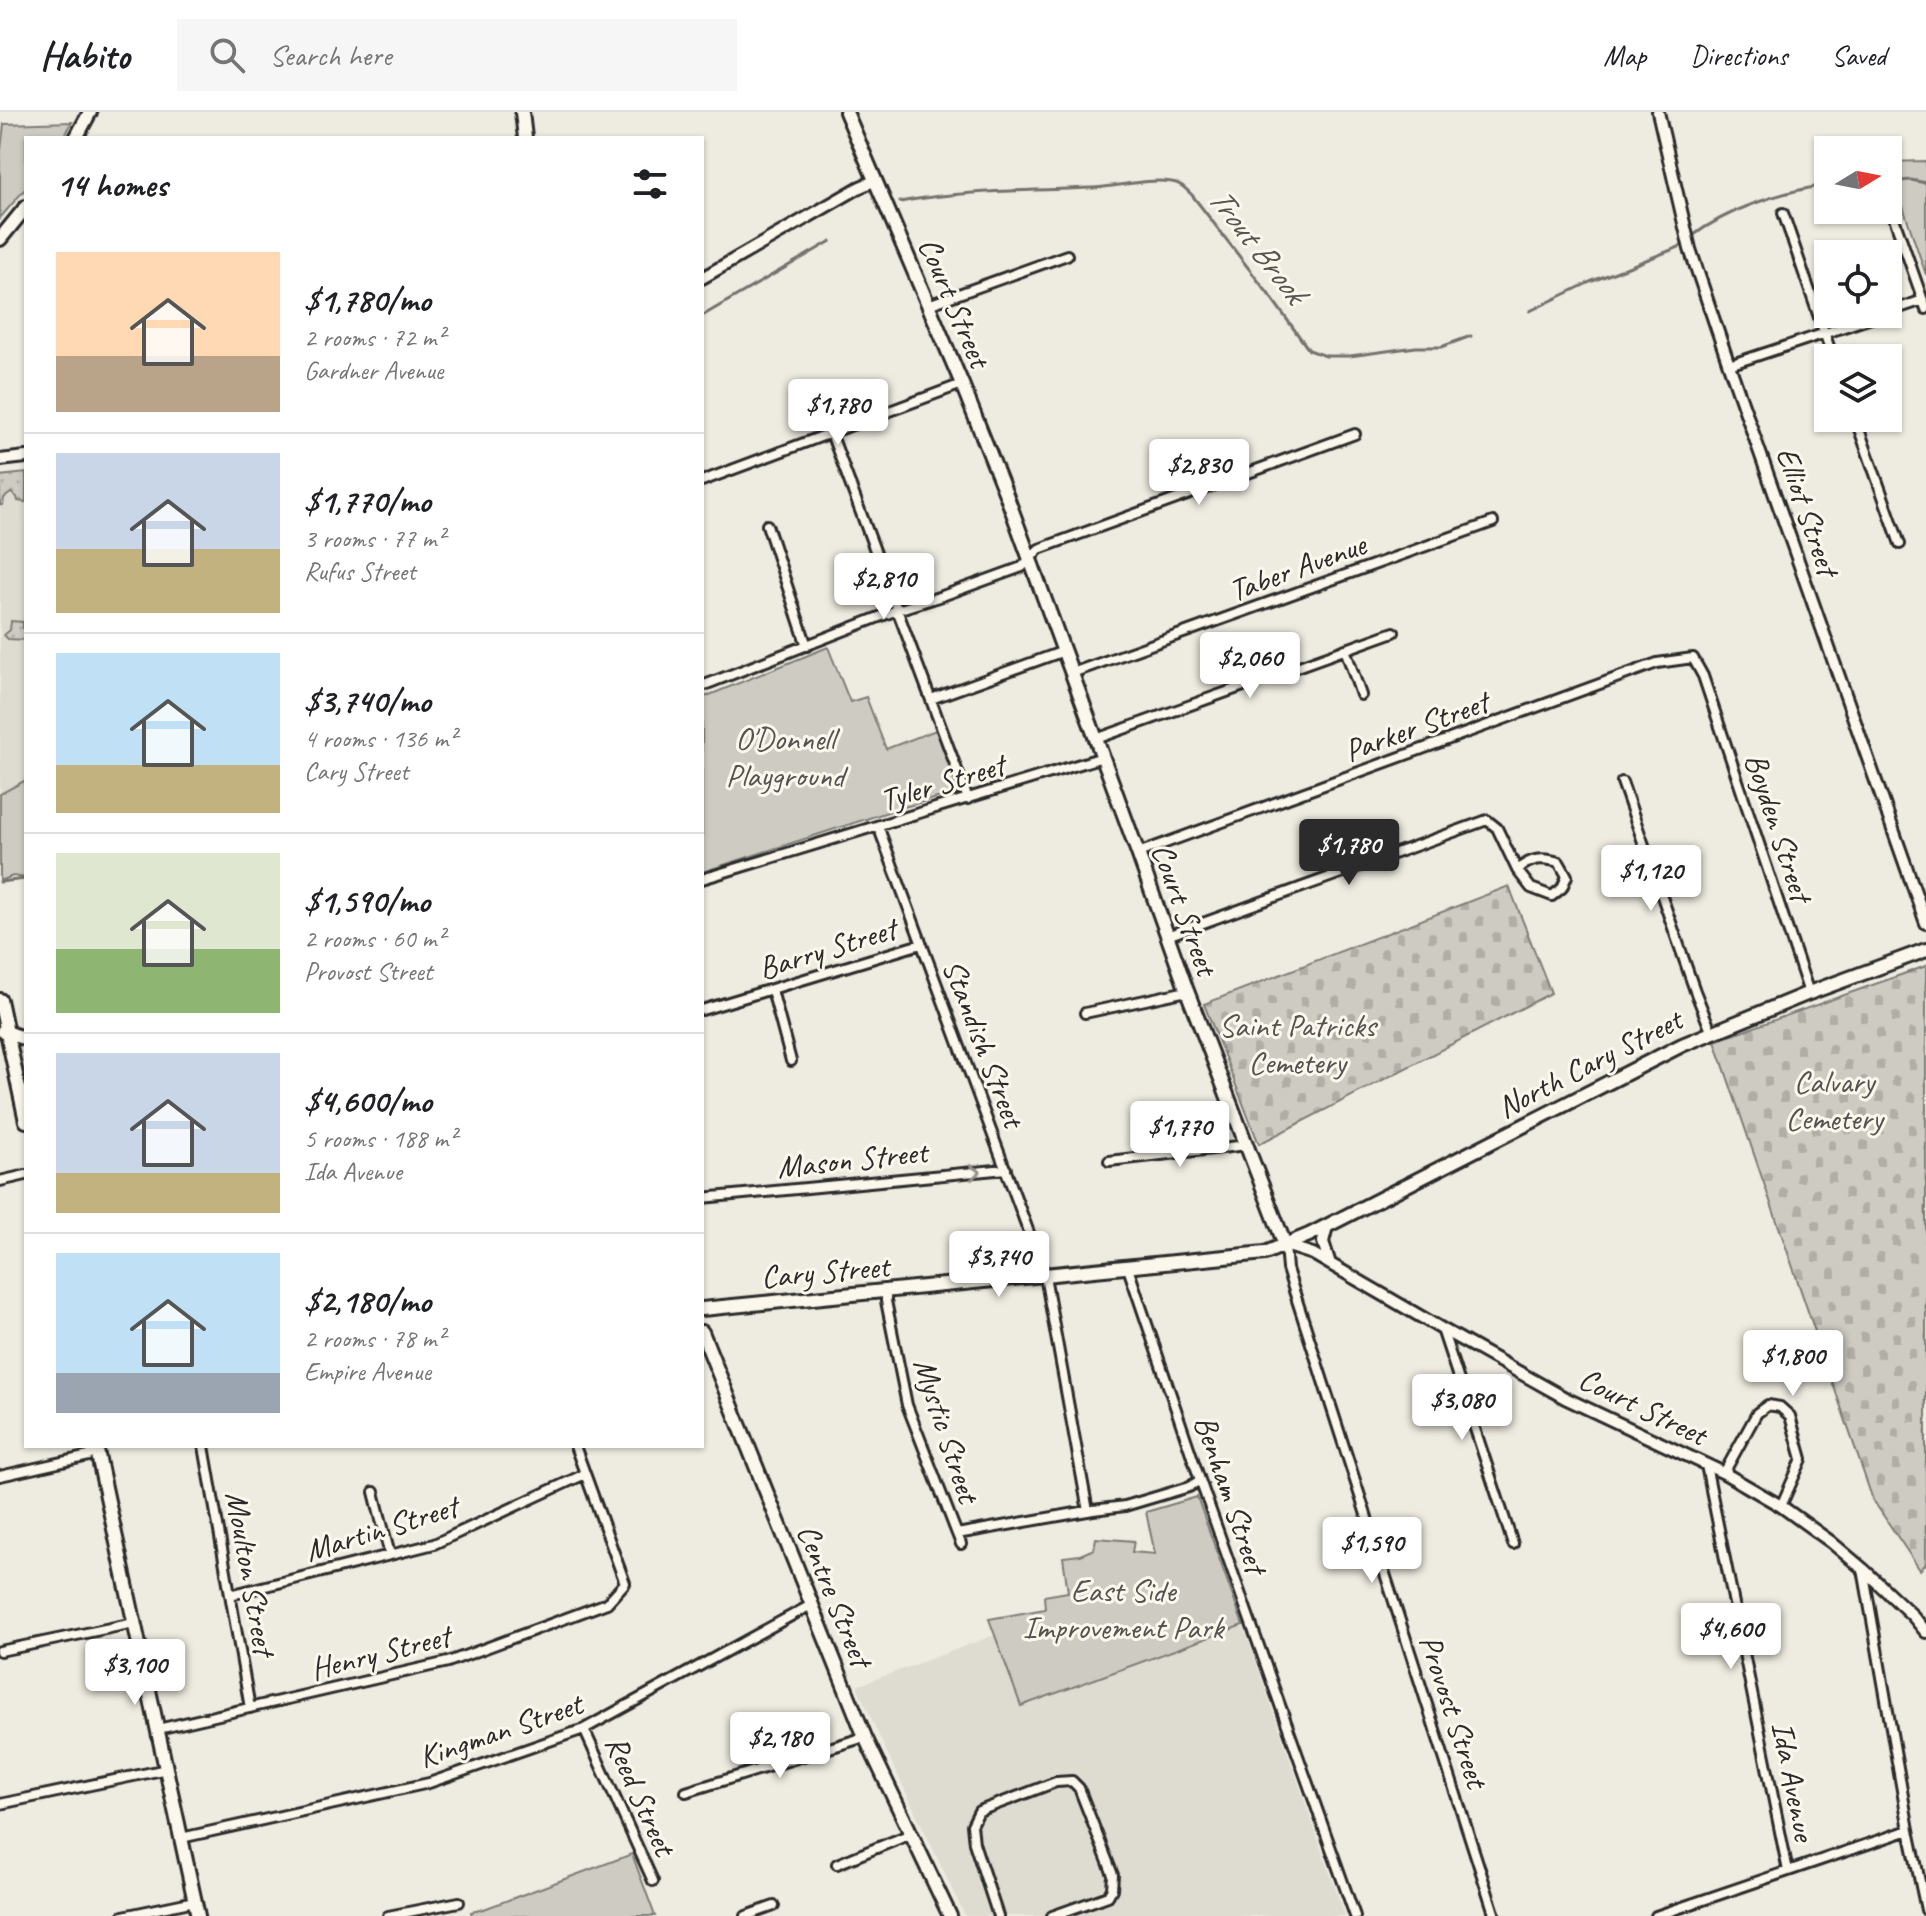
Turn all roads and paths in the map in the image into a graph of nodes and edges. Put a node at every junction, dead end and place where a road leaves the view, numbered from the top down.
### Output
1 (90, 112) edge
2 (522, 112) edge
3 (846, 112) edge
4 (1658, 112) edge
5 (77, 136) edge
6 (525, 136) edge
7 (874, 181) junction
8 (24, 209) edge
9 (1783, 213) dead end
10 (1896, 224) edge
11 (0, 239) edge
12 (1067, 255) dead end
13 (704, 277) edge
14 (928, 305) junction
15 (1924, 305) edge
16 (1902, 310) edge
17 (1842, 328) edge
18 (1825, 334) junction
19 (1828, 344) edge
20 (1729, 365) junction
21 (962, 384) junction
22 (1860, 432) edge
23 (831, 433) junction
24 (1355, 434) dead end
25 (24, 457) edge
26 (0, 460) edge
27 (704, 480) edge
28 (1493, 522) dead end
29 (767, 525) dead end
30 (1900, 544) dead end
31 (1029, 559) junction
32 (897, 610) junction
33 (1394, 632) dead end
34 (807, 646) junction
35 (1345, 649) junction
36 (1064, 651) junction
37 (1072, 673) junction
38 (1703, 676) joint
39 (704, 685) edge
40 (1361, 695) dead end
41 (931, 699) junction
42 (1096, 739) junction
43 (1103, 757) junction
44 (1622, 782) dead end
45 (968, 799) junction
46 (878, 826) junction
47 (1138, 853) junction
48 (1517, 870) junction
49 (704, 878) edge
50 (1926, 923) edge
51 (1167, 936) junction
52 (921, 944) junction
53 (1926, 950) edge
54 (772, 990) junction
55 (1187, 991) junction
56 (1809, 993) junction
57 (0, 1000) edge
58 (704, 1009) edge
59 (1085, 1013) dead end
60 (4, 1031) edge
61 (1711, 1031) junction
62 (24, 1038) edge
63 (791, 1061) dead end
64 (24, 1113) edge
65 (1247, 1145) junction
66 (1109, 1161) dead end
67 (1006, 1169) junction
68 (24, 1175) edge
69 (0, 1181) edge
70 (704, 1198) edge
71 (1327, 1226) junction
72 (1285, 1245) junction
73 (1330, 1264) junction
74 (1128, 1268) junction
75 (1045, 1276) junction
76 (886, 1292) junction
77 (704, 1309) edge
78 (1442, 1329) junction
79 (704, 1337) edge
80 (96, 1448) edge
81 (97, 1448) edge
82 (204, 1448) edge
83 (576, 1448) edge
84 (1706, 1465) junction
85 (1724, 1473) junction
86 (585, 1474) junction
87 (0, 1476) edge
88 (1200, 1480) junction
89 (374, 1492) dead end
90 (1781, 1506) junction
91 (1088, 1511) junction
92 (957, 1534) junction
93 (961, 1544) dead end
94 (1513, 1544) dead end
95 (390, 1555) junction
96 (1863, 1569) junction
97 (230, 1595) junction
98 (811, 1605) junction
99 (134, 1623) junction
100 (1926, 1632) edge
101 (0, 1651) edge
102 (250, 1708) junction
103 (158, 1729) junction
104 (584, 1729) junction
105 (865, 1737) junction
106 (167, 1769) junction
107 (686, 1792) dead end
108 (0, 1804) edge
109 (1909, 1830) junction
110 (911, 1834) junction
111 (181, 1838) junction
112 (837, 1864) dead end
113 (1788, 1871) junction
114 (653, 1881) dead end
115 (195, 1901) junction
116 (459, 1902) dead end
117 (774, 1906) dead end
118 (1926, 1910) edge
119 (123, 1916) edge
120 (198, 1916) edge
121 (388, 1916) edge
122 (746, 1916) edge
123 (950, 1916) edge
124 (998, 1916) edge
125 (1052, 1916) edge
126 (1355, 1916) edge
127 (1495, 1916) edge
128 (1656, 1916) edge

1 - 5 main road
2 - 6 main road
3 - 7 main road, Court Street
4 - 20 street, Elliot Street
7 - 13 street
7 - 14 main road, Court Street
8 - 11 main road
9 - 18 street
10 - 15 street
12 - 14 street
14 - 21 main road, Court Street
15 - 16 street
17 - 18 street
18 - 19 street
18 - 20 street
20 - 50 street, Elliot Street
21 - 23 street
21 - 31 main road, Court Street
22 - 30 street
23 - 27 street
23 - 32 street
24 - 31 street
25 - 26 street
28 - 37 street, Taber Avenue
29 - 34 street
31 - 32 street
31 - 36 main road, Court Street
32 - 34 street
32 - 41 street
33 - 35 street
34 - 39 street
35 - 40 street
35 - 42 street
36 - 37 main road, Court Street
36 - 41 street
37 - 42 main road, Court Street
38 - 47 street, Parker Street
38 - 56 street, Boyden Street
41 - 45 street
42 - 43 main road, Court Street
43 - 45 street, Tyler Street
43 - 47 main road, Court Street
44 - 61 street
45 - 46 street, Tyler Street
46 - 49 street, Tyler Street
46 - 52 street, Standish Street
47 - 51 main road, Court Street
48 - 48 street
48 - 51 street
51 - 55 main road, Court Street
52 - 54 street, Barry Street
52 - 67 street, Standish Street
53 - 56 main road, North Cary Street
54 - 58 street, Barry Street
54 - 63 street
55 - 59 street
55 - 65 main road, Court Street
56 - 61 main road, North Cary Street
57 - 60 main road
60 - 62 main road
60 - 64 main road
61 - 71 main road, North Cary Street
65 - 66 street
65 - 72 main road, Court Street
70 -> 67 street, Mason Street
67 - 75 street, Standish Street
68 - 69 street
71 - 72 main road, North Cary Street
71 - 73 street
72 - 73 street, Court Street
72 - 74 main road, Cary Street
72 - 127 street, Provost Street
73 - 78 street, Court Street
74 - 75 main road, Cary Street
74 - 88 street, Benham Street
75 - 76 main road, Cary Street
75 - 91 street, Standish Street
76 - 77 main road, Cary Street
76 - 92 street, Mystic Street
78 - 84 street, Court Street
78 - 94 street
79 - 98 main road, Centre Street
80 - 87 street
81 - 99 main road
82 - 97 street, Moulton Street
83 - 86 street
84 - 85 street, Court Street
84 - 113 street, Ida Avenue
85 - 90 street, Court Street
85 - 90 street
86 - 95 street, Martin Street
86 - 102 street, Henry Street
88 - 91 street
88 - 126 street, Benham Street
89 - 95 street
90 - 96 street, Court Street
91 - 92 street
92 - 93 street, Mystic Street
95 - 97 street, Martin Street
96 - 100 street, Court Street
96 - 109 street
97 - 102 street, Moulton Street
98 - 104 street, Kingman Street
98 - 105 main road, Centre Street
99 - 101 street
99 - 103 main road
102 - 103 street, Henry Street
103 - 106 main road
104 - 111 street, Kingman Street
104 - 114 street, Reed Street
105 - 107 street
105 - 110 main road, Centre Street
106 - 108 street
106 - 111 main road
109 - 113 street
109 - 118 street
110 - 112 street
110 - 123 main road, Centre Street
111 - 115 main road
113 - 128 street
115 - 119 street
115 - 120 main road
116 - 121 street
117 - 122 street
124 - 125 street

